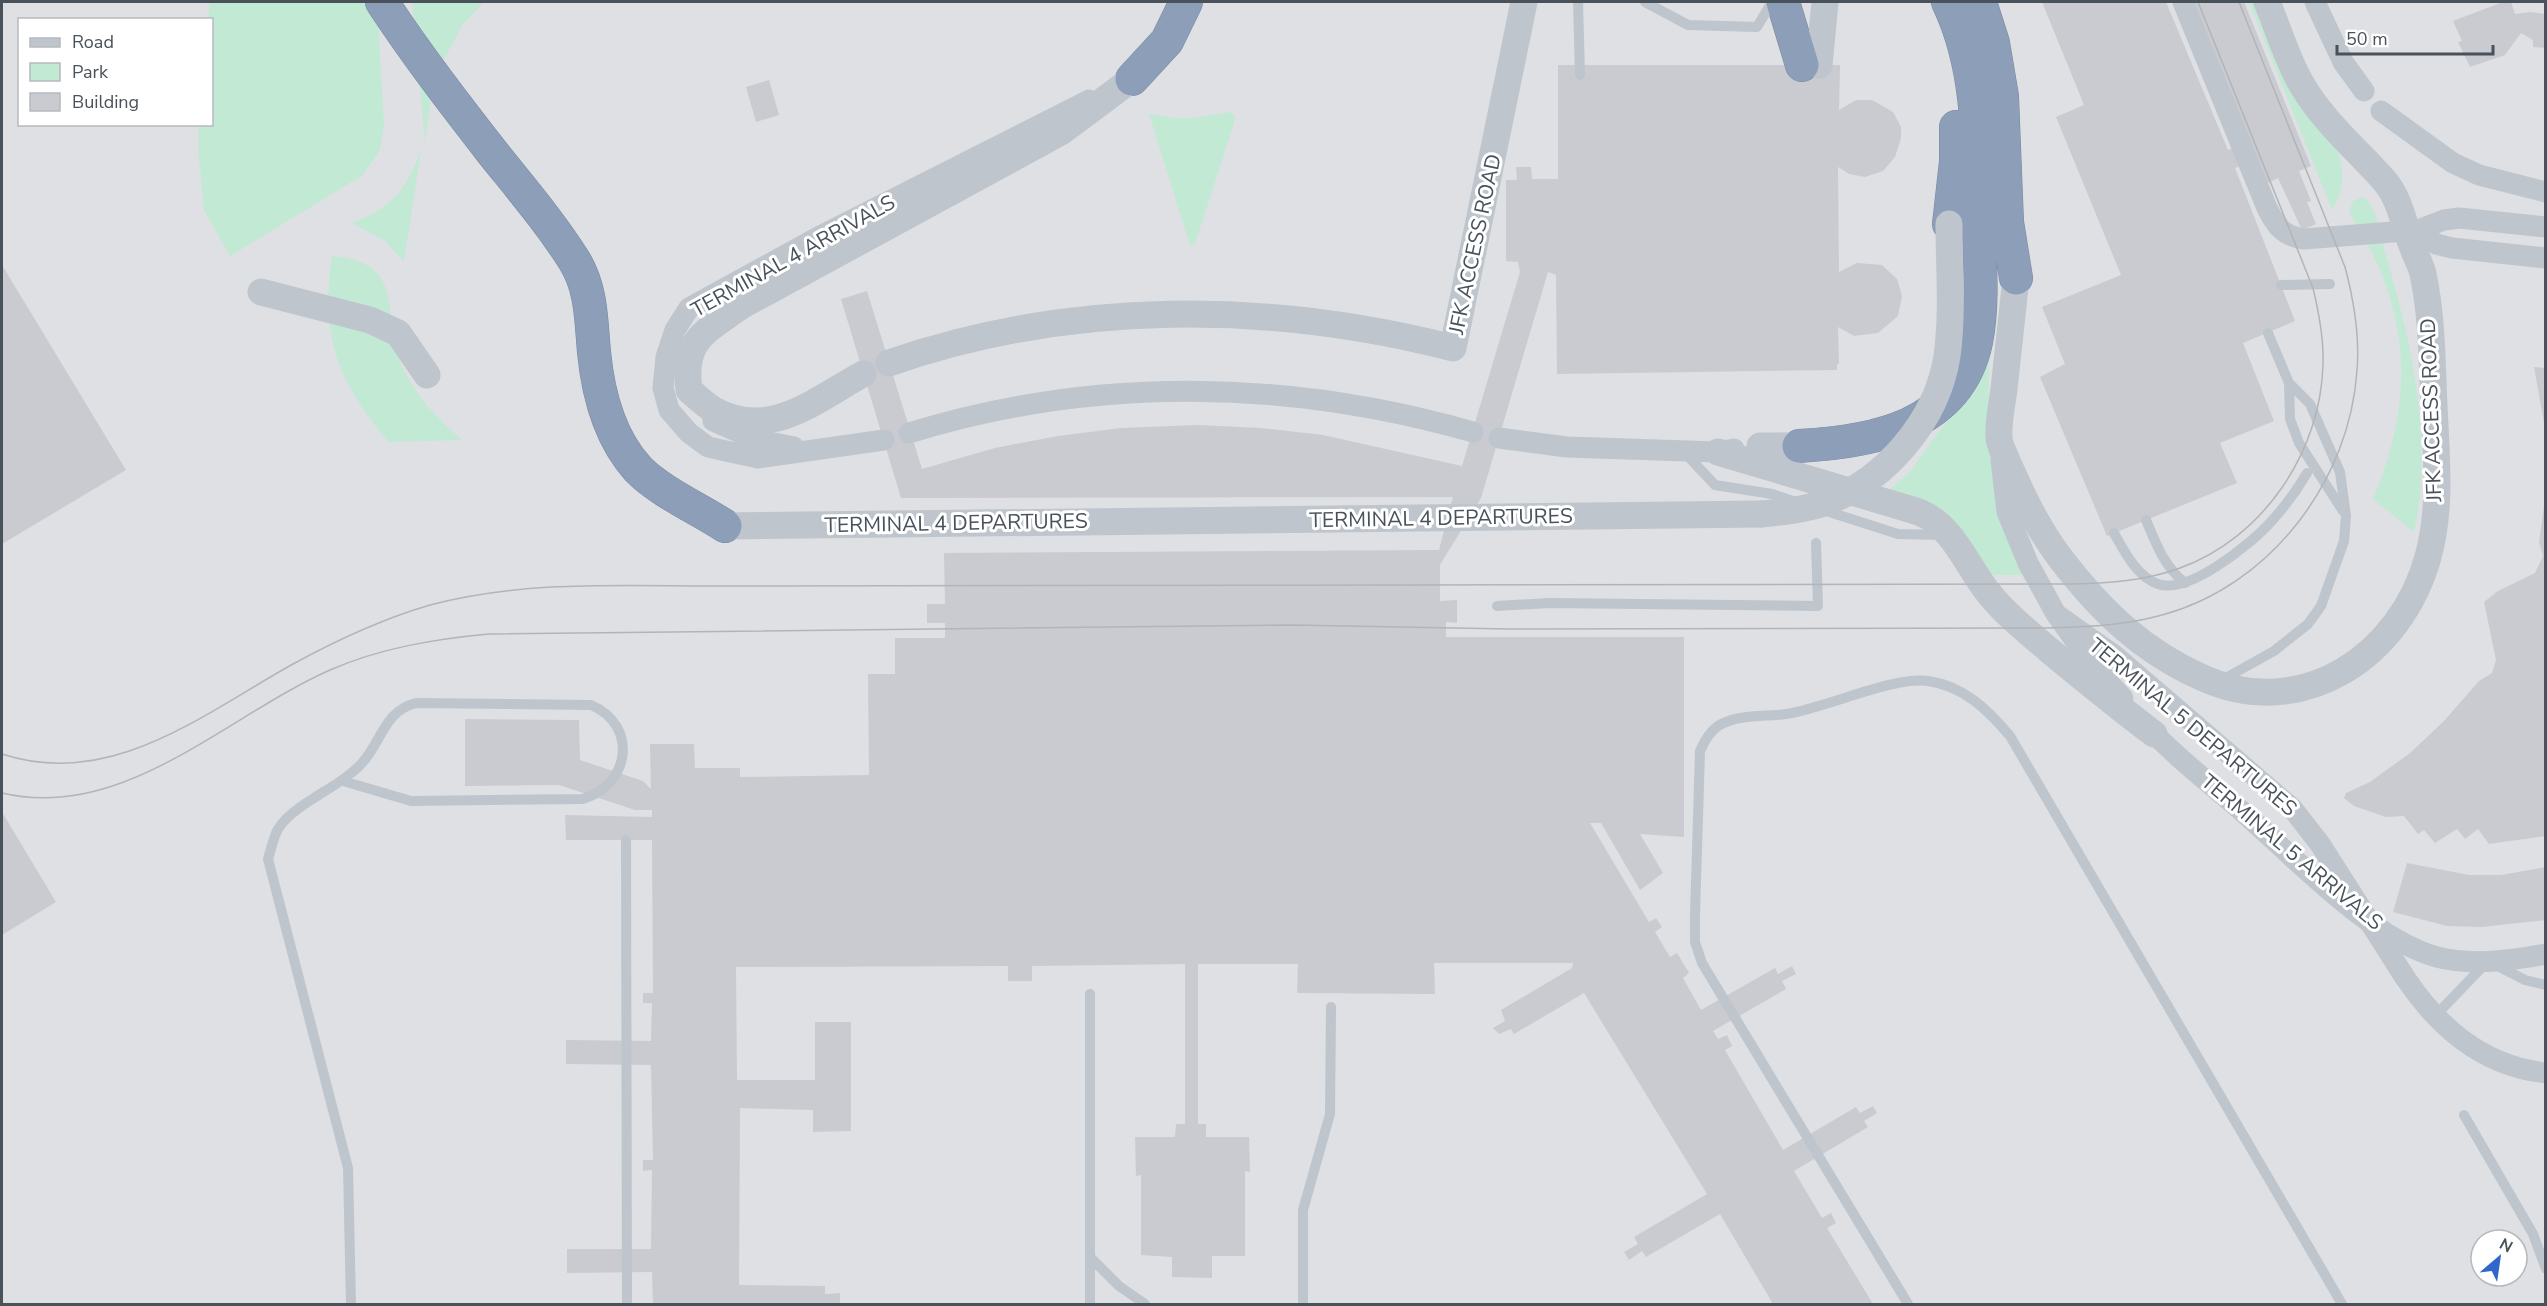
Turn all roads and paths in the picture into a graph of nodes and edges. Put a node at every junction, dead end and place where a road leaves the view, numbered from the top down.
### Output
1 (382, 2) edge
2 (1185, 2) edge
3 (1524, 2) edge
4 (1578, 2) edge
5 (1645, 2) edge
6 (1772, 2) edge
7 (1783, 2) edge
8 (1825, 2) edge
9 (1930, 2) edge
10 (1948, 2) edge
11 (1980, 2) edge
12 (2183, 2) edge
13 (2267, 2) edge
14 (2315, 2) edge
15 (1811, 65) joint
16 (1580, 75) dead end
17 (1132, 79) junction
18 (2364, 91) dead end
19 (2381, 111) dead end
20 (2546, 192) edge
21 (1949, 224) joint
22 (2546, 227) edge
23 (2412, 230) junction
24 (2546, 258) edge
25 (2016, 278) joint
26 (2330, 284) dead end
27 (2281, 285) dead end
28 (261, 292) dead end
29 (2268, 333) dead end
30 (889, 363) dead end
31 (863, 374) dead end
32 (427, 375) dead end
33 (2289, 383) junction
34 (689, 390) junction
35 (1473, 432) dead end
36 (909, 434) dead end
37 (1499, 438) dead end
38 (1998, 439) junction
39 (884, 440) dead end
40 (1760, 446) joint
41 (1799, 446) joint
42 (1682, 449) junction
43 (814, 451) junction
44 (1718, 452) junction
45 (2307, 473) dead end
46 (2346, 516) junction
47 (2146, 520) dead end
48 (725, 526) joint
49 (2114, 533) dead end
50 (1949, 535) junction
51 (1816, 543) dead end
52 (2185, 583) junction
53 (1497, 606) dead end
54 (2056, 614) junction
55 (2217, 683) junction
56 (2154, 734) junction
57 (343, 781) junction
58 (626, 840) dead end
59 (2381, 928) junction
60 (2546, 954) edge
61 (2488, 961) junction
62 (2546, 985) edge
63 (1090, 994) dead end
64 (1331, 1007) dead end
65 (2546, 1073) edge
66 (2464, 1115) dead end
67 (1090, 1257) junction
68 (2546, 1269) edge
69 (351, 1305) edge
70 (627, 1305) edge
71 (1090, 1305) edge
72 (1146, 1305) edge
73 (1303, 1305) edge
74 (1908, 1305) edge
75 (2342, 1305) edge

1 - 48 highway
2 - 17 highway
3 - 30 street, JFK ACCESS ROAD
4 - 16 lane
5 - 6 lane
7 - 15 highway
8 - 15 street
9 - 21 highway
10 - 41 highway
11 - 25 highway
12 - 23 street
13 - 23 street, JFK ACCESS ROAD
14 - 18 street
17 - 34 street
17 - 43 street, TERMINAL 4 ARRIVALS
19 - 20 street
21 - 48 street, TERMINAL 4 DEPARTURES, bridge
22 - 23 street
23 - 24 street
23 - 55 street, JFK ACCESS ROAD
25 - 38 street, JFK ACCESS ROAD
26 - 27 lane
28 - 32 street
29 - 33 lane
31 - 34 street
33 - 46 lane
33 - 46 lane
34 - 43 street
35 - 36 street
37 - 42 street
38 - 54 street, TERMINAL 5 DEPARTURES
38 - 55 street, JFK ACCESS ROAD
39 - 43 street, TERMINAL 4 ARRIVALS
40 - 41 street
40 - 44 street
42 - 44 street
42 - 50 lane
44 - 50 street
45 - 52 lane
46 - 55 lane
47 - 52 lane
49 - 52 lane
50 - 56 street
51 - 53 lane
54 - 56 street, TERMINAL 5 ARRIVALS
54 - 65 street, TERMINAL 5 DEPARTURES, bridge
56 - 59 street, TERMINAL 5 ARRIVALS
57 - 57 lane
57 - 69 lane
58 - 70 lane
59 - 61 street, TERMINAL 5 ARRIVALS
59 - 61 lane
60 - 61 street, TERMINAL 5 ARRIVALS
61 - 62 lane
63 - 67 lane
64 - 73 lane
66 - 68 lane
67 - 71 lane
67 - 72 lane
74 - 75 lane

